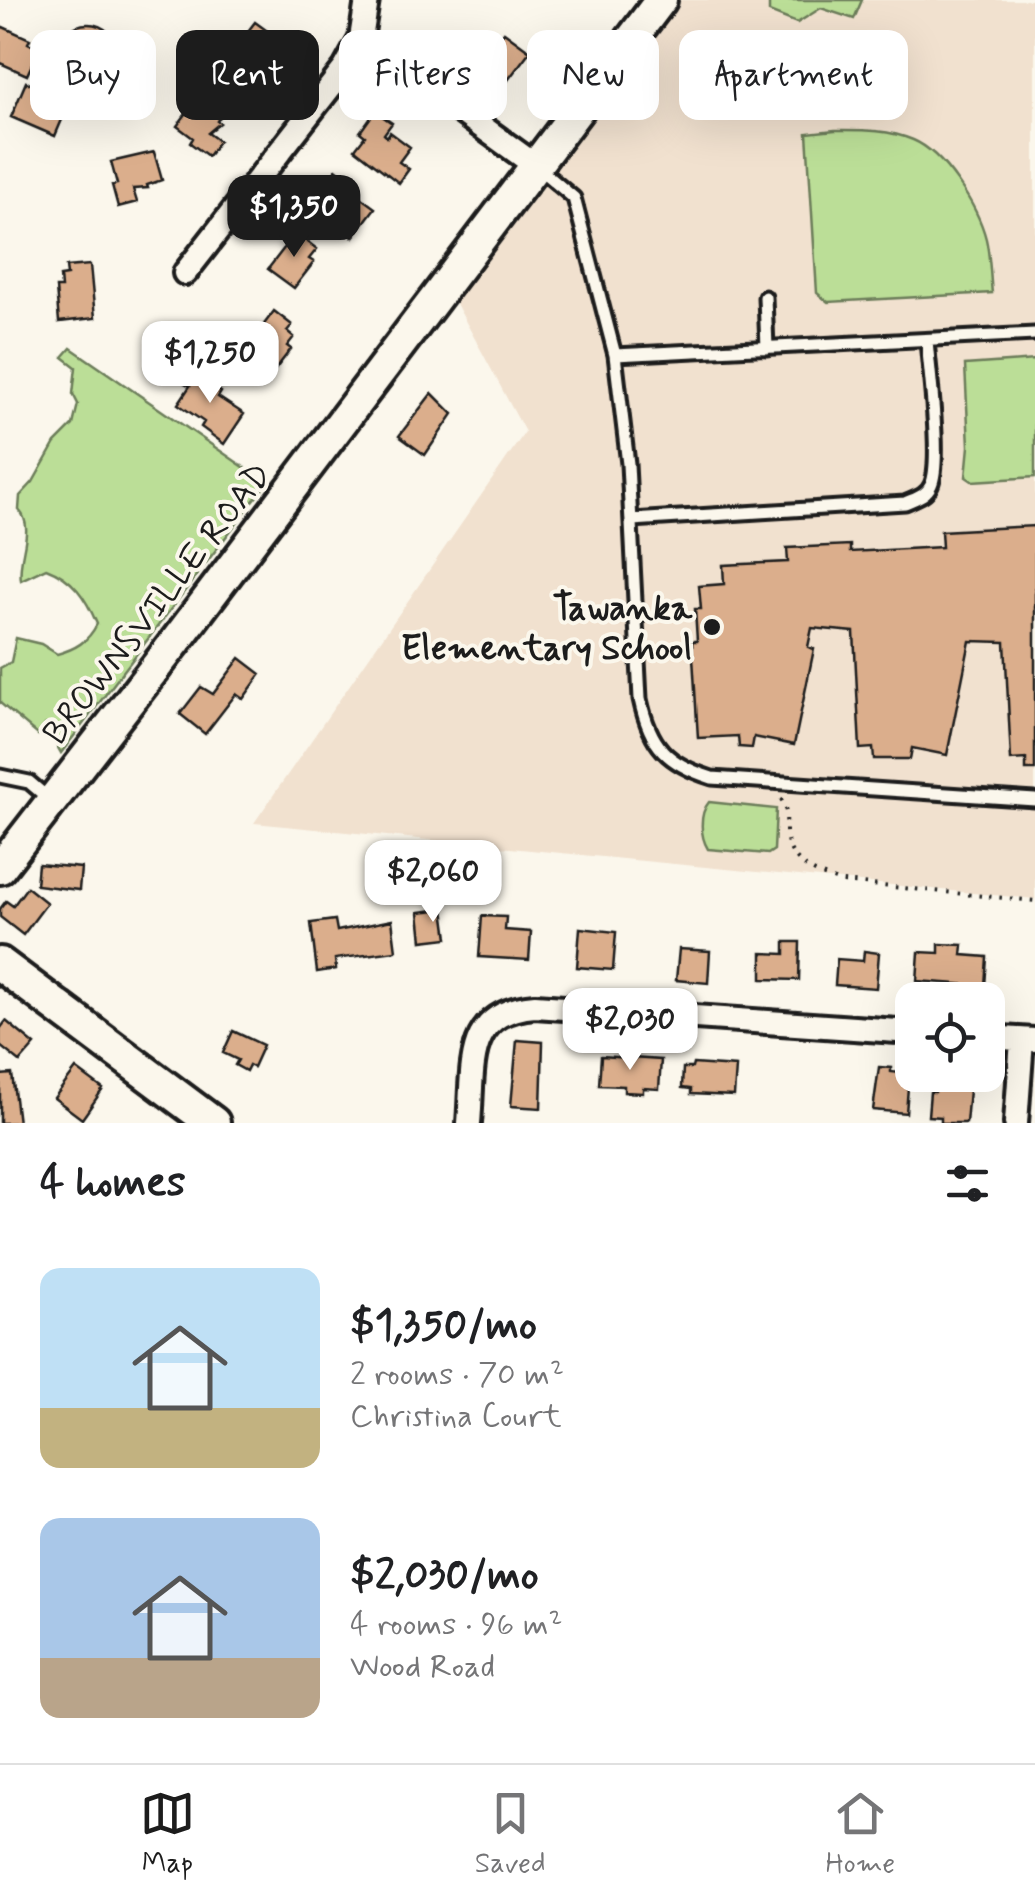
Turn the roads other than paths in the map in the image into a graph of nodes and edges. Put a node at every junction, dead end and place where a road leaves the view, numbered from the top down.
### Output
1 (367, 0) edge
2 (661, 0) edge
3 (362, 30) edge
4 (339, 76) edge
5 (472, 120) edge
6 (536, 166) junction
7 (185, 272) dead end
8 (764, 297) dead end
9 (1035, 334) edge
10 (927, 340) junction
11 (767, 348) junction
12 (615, 355) junction
13 (632, 520) junction
14 (0, 776) edge
15 (51, 800) junction
16 (1035, 800) edge
17 (0, 868) edge
18 (0, 964) edge
19 (895, 1031) edge
20 (1028, 1040) edge
21 (213, 1123) edge
22 (469, 1123) edge
23 (1016, 1123) edge

1 - 3 street
2 - 6 street, BROWNSVILLE ROAD
4 - 7 street
5 - 6 street
6 - 12 lane
6 - 15 street, BROWNSVILLE ROAD
8 - 11 lane
9 - 10 lane
10 - 11 lane
10 - 13 lane
11 - 12 lane
12 - 13 lane
13 - 16 lane
14 - 15 lane
15 - 17 street, BROWNSVILLE ROAD
18 - 21 main road
19 - 22 street
20 - 23 street

